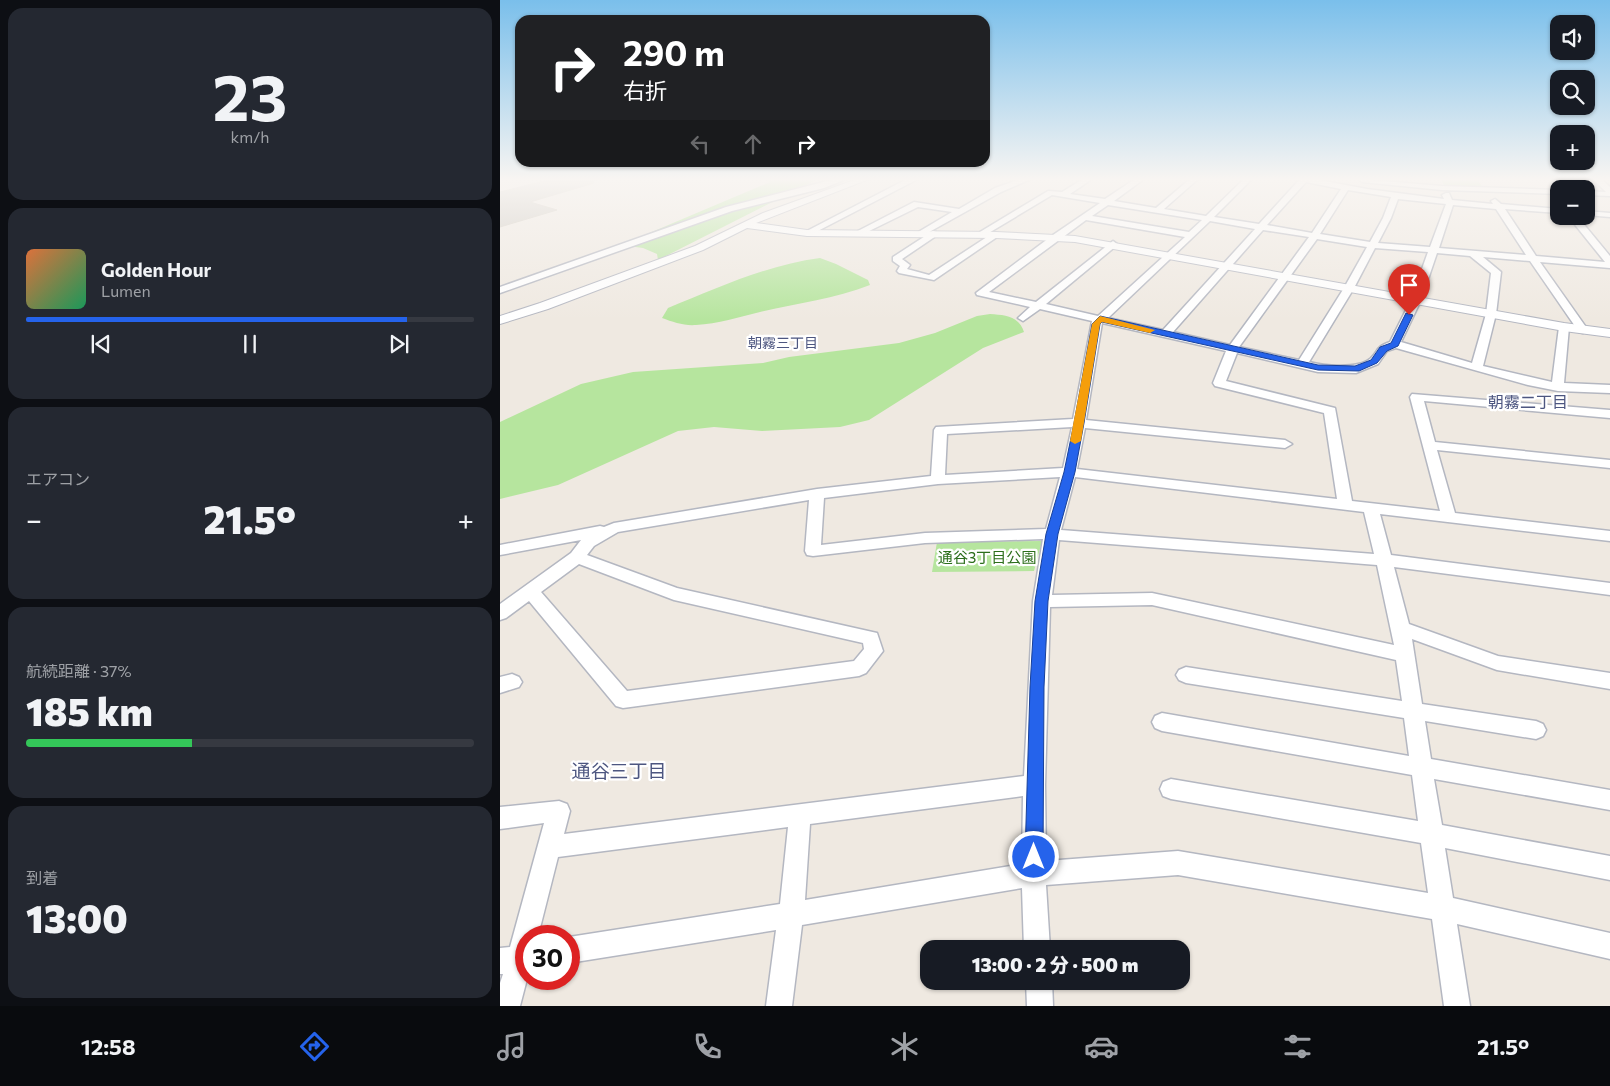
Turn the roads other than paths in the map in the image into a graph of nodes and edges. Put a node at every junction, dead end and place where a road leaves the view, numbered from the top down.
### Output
1 (681, 226) edge
2 (744, 226) edge
3 (753, 226) edge
4 (821, 226) edge
5 (872, 226) edge
6 (932, 226) edge
7 (995, 226) edge
8 (1073, 226) edge
9 (1138, 226) edge
10 (1200, 226) edge
11 (1261, 226) joint
12 (1321, 226) edge
13 (1383, 226) edge
14 (1441, 226) edge
15 (1511, 226) edge
16 (1580, 226) edge
17 (807, 233) junction
18 (858, 233) junction
19 (918, 234) junction
20 (933, 234) junction
21 (979, 235) junction
22 (996, 235) junction
23 (1190, 235) junction
24 (1315, 235) junction
25 (1056, 237) junction
26 (1113, 244) junction
27 (1372, 245) junction
28 (1432, 251) junction
29 (1473, 254) junction
30 (1171, 255) junction
31 (1532, 259) junction
32 (1610, 264) edge
33 (1227, 265) junction
34 (1286, 276) junction
35 (1348, 288) junction
36 (500, 290) edge
37 (1416, 300) junction
38 (1039, 305) junction
39 (1491, 314) junction
40 (1023, 318) dead end
41 (1100, 319) junction
42 (500, 320) edge
43 (1564, 327) junction
44 (1583, 330) junction
45 (1610, 333) edge
46 (1166, 334) junction
47 (1395, 344) junction
48 (1233, 348) junction
49 (1302, 364) junction
50 (1477, 367) junction
51 (1558, 386) junction
52 (1610, 389) edge
53 (1610, 414) edge
54 (1079, 423) junction
55 (1286, 444) dead end
56 (1428, 445) junction
57 (1610, 464) edge
58 (1069, 472) junction
59 (938, 480) junction
60 (817, 494) junction
61 (1345, 505) junction
62 (1371, 508) junction
63 (1449, 516) junction
64 (614, 528) junction
65 (1052, 534) junction
66 (1610, 536) edge
67 (500, 550) edge
68 (577, 557) junction
69 (1385, 560) junction
70 (1610, 589) edge
71 (530, 590) junction
72 (1042, 601) junction
73 (500, 613) edge
74 (1401, 628) junction
75 (1405, 655) junction
76 (1186, 675) dead end
77 (1610, 681) edge
78 (1413, 711) junction
79 (1162, 722) dead end
80 (1536, 730) dead end
81 (1421, 767) junction
82 (1034, 785) junction
83 (1171, 789) dead end
84 (1610, 800) edge
85 (800, 815) junction
86 (500, 818) edge
87 (1431, 834) junction
88 (549, 846) junction
89 (1610, 868) edge
90 (1034, 874) junction
91 (1442, 908) junction
92 (791, 916) junction
93 (526, 925) edge
94 (1037, 940) edge
95 (1610, 946) edge
96 (580, 948) edge
97 (515, 963) edge
98 (1039, 990) edge
99 (507, 1006) edge
100 (779, 1006) edge
101 (1040, 1006) edge
102 (1457, 1006) edge

1 - 36 street
2 - 42 street
3 - 17 street
4 - 17 street
5 - 18 street
6 - 19 street
7 - 21 street
8 - 25 street
9 - 23 street
10 - 23 street
11 - 24 street
11 - 33 street
12 - 24 street
13 - 27 street
14 - 28 street
15 - 31 street
16 - 32 street
17 - 18 street
18 - 19 street
19 - 20 street
20 - 21 street
20 - 22 street
21 - 22 street
22 - 25 street
23 - 30 street
24 - 27 street
24 - 34 street
25 - 26 street
25 - 38 street
26 - 30 street
26 - 38 street
27 - 28 street
27 - 35 street
28 - 29 street
28 - 37 street
29 - 31 street
29 - 39 street
30 - 33 street
30 - 41 street
31 - 32 street
31 - 44 street
33 - 34 street
33 - 46 street
34 - 35 street
34 - 48 street
35 - 37 street
35 - 49 street
37 - 39 street
37 - 47 street
38 - 40 street
38 - 41 street
39 - 43 street
39 - 50 street
41 - 46 street
41 - 54 street
43 - 44 street
43 - 51 street
44 - 45 street
46 - 48 street
47 - 49 street
47 - 50 street
48 - 49 street
48 - 61 street
50 - 51 street
51 - 52 street
53 - 56 street
54 - 55 street
54 - 58 street
54 - 59 street
56 - 57 street
56 - 63 street
58 - 59 street
58 - 61 street
58 - 65 street
59 - 60 street
60 - 64 street
60 - 65 street
61 - 62 street
62 - 63 street
62 - 69 street
63 - 66 street
64 - 67 street
64 - 68 street
65 - 69 street
65 - 72 street
68 - 71 street
68 - 71 street
69 - 70 street
69 - 74 street
71 - 73 street
72 - 75 street
72 - 82 street
74 - 75 street
74 - 77 street
75 - 78 street
76 - 78 street
78 - 80 street
78 - 81 street
79 - 81 street
81 - 84 street
81 - 87 street
82 - 85 street
82 - 90 street
83 - 87 street
85 - 88 street
85 - 92 street
86 - 88 street
87 - 89 street
87 - 91 street
88 - 93 street
90 - 91 street
90 - 92 street
90 - 94 street
91 - 95 street
91 - 102 street
92 - 96 street
92 - 100 street
97 - 99 street
98 - 101 street

